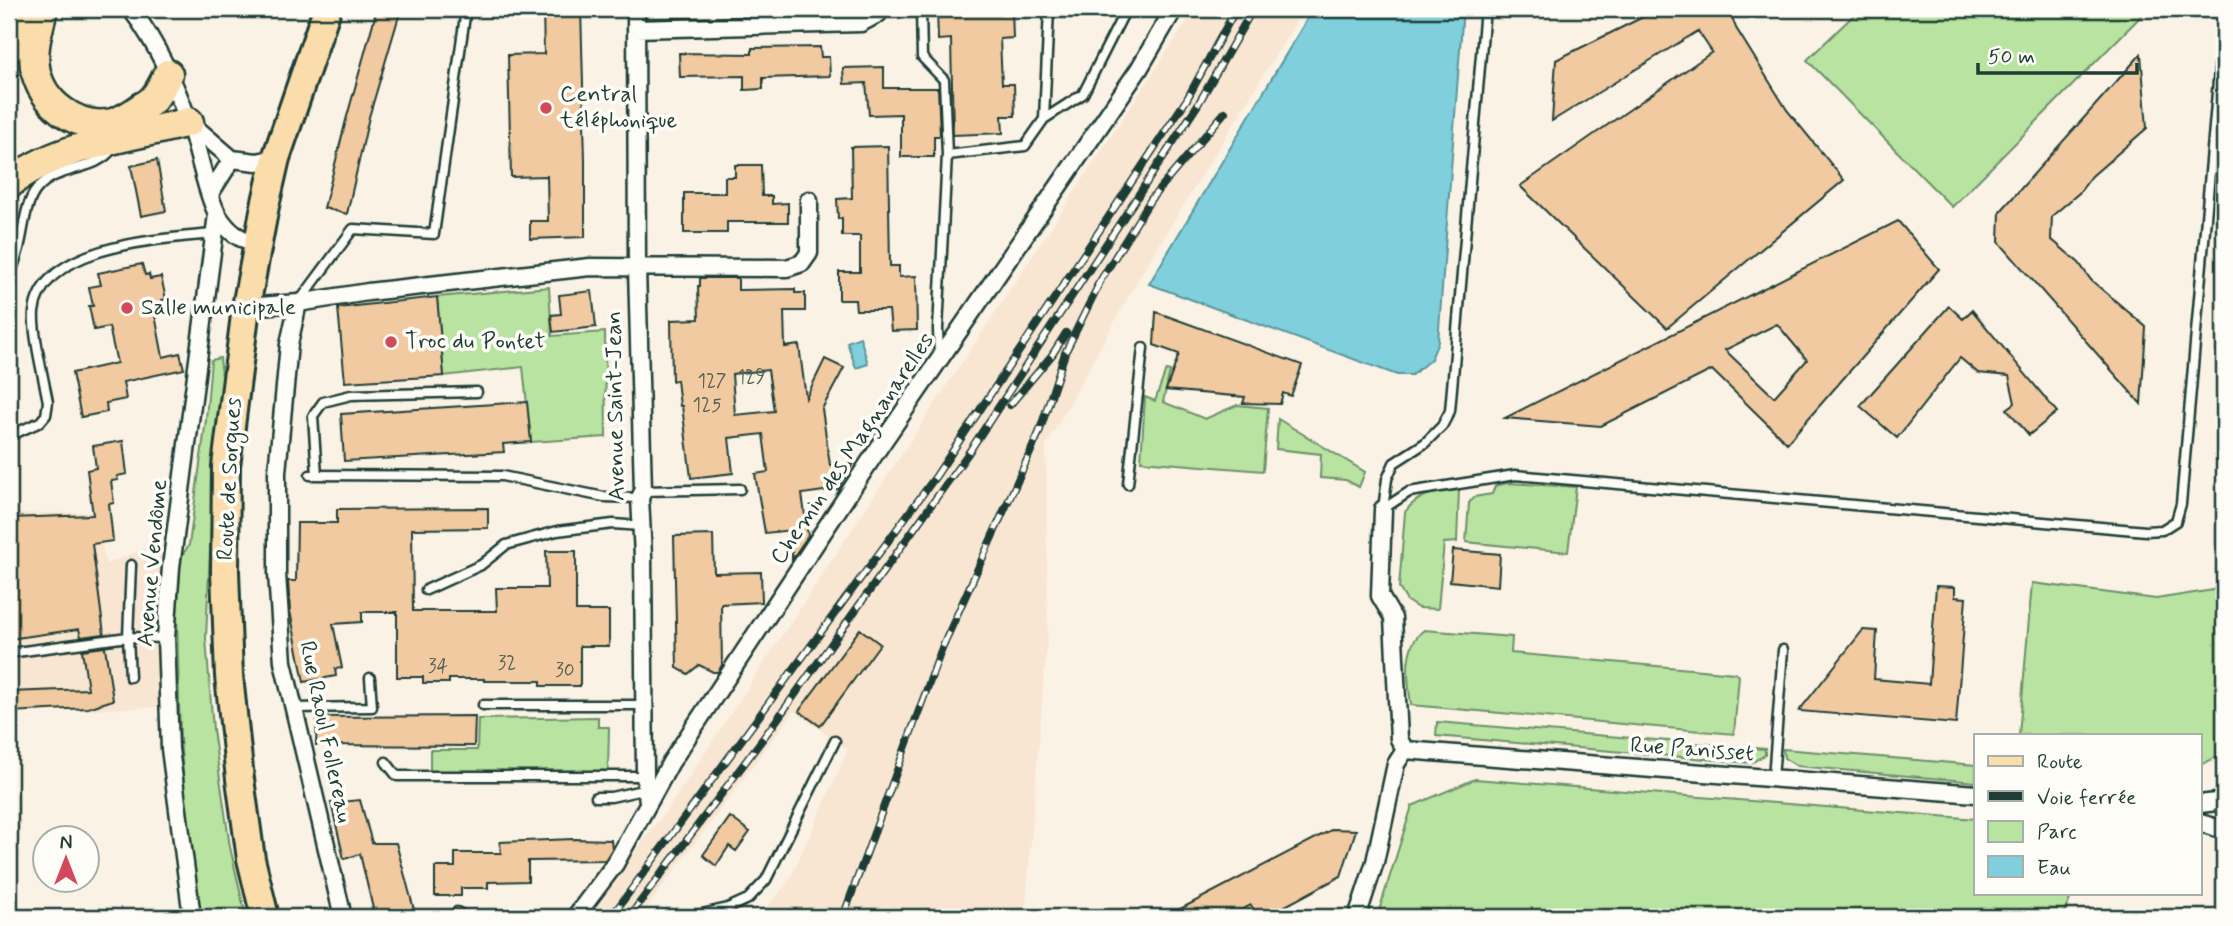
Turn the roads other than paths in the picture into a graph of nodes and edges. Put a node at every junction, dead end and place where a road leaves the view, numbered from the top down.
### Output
1 (24, 9) edge
2 (43, 9) edge
3 (131, 9) edge
4 (327, 9) edge
5 (466, 9) edge
6 (636, 9) edge
7 (877, 9) edge
8 (921, 9) edge
9 (1049, 9) edge
10 (1126, 9) edge
11 (1174, 9) edge
12 (1485, 9) edge
13 (2224, 12) edge
14 (636, 29) junction
15 (9, 48) edge
16 (168, 75) junction
17 (1044, 119) junction
18 (189, 122) junction
19 (117, 140) junction
20 (947, 155) junction
21 (276, 158) junction
22 (232, 159) junction
23 (9, 184) edge
24 (211, 192) junction
25 (809, 200) dead end
26 (217, 214) junction
27 (213, 234) junction
28 (258, 242) junction
29 (637, 267) junction
30 (9, 278) edge
31 (298, 303) junction
32 (246, 306) junction
33 (1143, 348) dead end
34 (939, 361) junction
35 (477, 392) dead end
36 (9, 436) edge
37 (1128, 484) dead end
38 (740, 489) dead end
39 (642, 495) junction
40 (1383, 509) junction
41 (640, 526) junction
42 (131, 565) dead end
43 (426, 590) dead end
44 (128, 637) junction
45 (166, 638) junction
46 (1783, 650) dead end
47 (9, 653) edge
48 (130, 677) dead end
49 (370, 678) dead end
50 (483, 705) dead end
51 (644, 705) junction
52 (293, 708) junction
53 (835, 741) dead end
54 (1405, 750) junction
55 (386, 762) dead end
56 (1773, 778) junction
57 (647, 789) junction
58 (1974, 794) edge
59 (596, 797) dead end
60 (2224, 802) edge
61 (2202, 804) edge
62 (2202, 824) edge
63 (2224, 830) edge
64 (457, 912) dead end
65 (192, 917) edge
66 (265, 917) edge
67 (343, 917) edge
68 (467, 917) edge
69 (575, 917) edge
70 (689, 917) edge
71 (1318, 917) edge
72 (1343, 917) edge
73 (1357, 917) edge

1 - 15 highway
2 - 16 highway
3 - 16 street
4 - 21 main road, Route de Sorgues
5 - 31 lane
6 - 14 street, Avenue Saint-Jean
7 - 14 street
8 - 20 lane
9 - 17 lane
10 - 17 lane
11 - 34 street, Chemin des Magnanarelles
12 - 40 lane
13 - 40 lane
14 - 29 street, Avenue Saint-Jean
16 - 18 street
17 - 20 lane
18 - 19 highway
18 - 22 street
18 - 24 street
19 - 23 highway
19 - 30 lane
20 - 34 lane
21 - 22 street
21 - 28 main road, Route de Sorgues
22 - 24 street
24 - 26 street
25 - 29 street
26 - 27 street, Avenue Vendôme
26 - 28 street
27 - 36 lane
27 - 45 street, Avenue Vendôme
28 - 32 main road, Route de Sorgues
29 - 31 street
29 - 39 street, Avenue Saint-Jean
31 - 32 street
31 - 52 street, Rue Raoul Follereau
32 - 66 main road, Route de Sorgues
33 - 37 lane
34 - 57 street, Chemin des Magnanarelles
35 - 39 lane
38 - 39 lane
39 - 41 street, Avenue Saint-Jean
40 - 54 street
41 - 43 lane
41 - 51 street, Avenue Saint-Jean
42 - 44 lane
44 - 45 lane
44 - 47 lane
44 - 48 lane
45 - 65 street, Avenue Vendôme
46 - 56 lane
49 - 52 lane
50 - 51 lane
51 - 57 street, Avenue Saint-Jean
52 - 67 street, Rue Raoul Follereau
53 - 70 lane
54 - 56 street, Rue Panisset
54 - 73 street
55 - 57 lane
56 - 58 street, Rue Panisset
57 - 59 lane
57 - 69 street, Chemin des Magnanarelles
60 - 61 street
62 - 63 street
64 - 68 lane
71 - 72 lane

